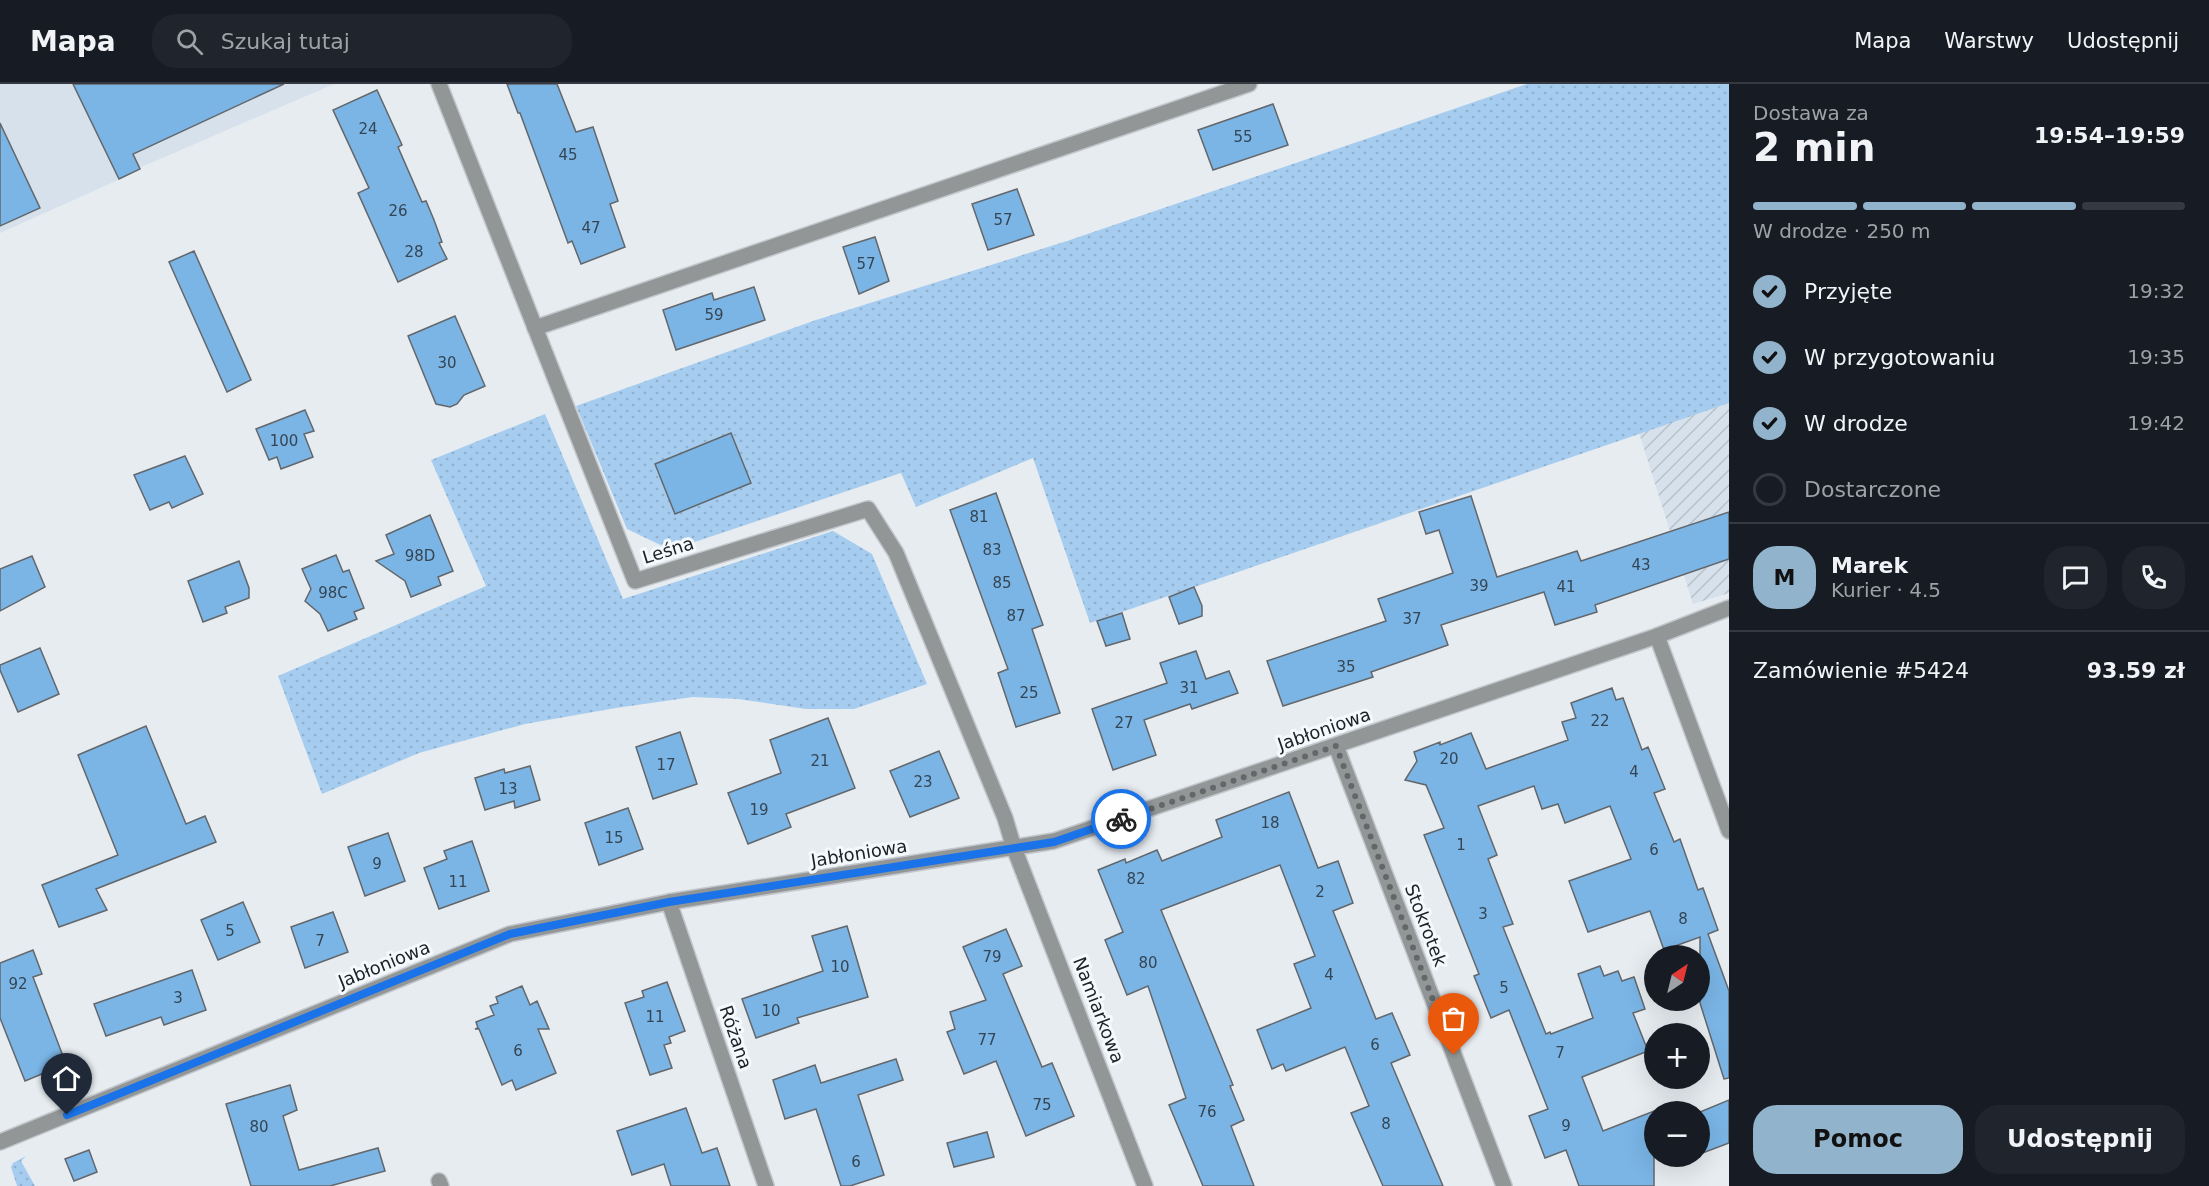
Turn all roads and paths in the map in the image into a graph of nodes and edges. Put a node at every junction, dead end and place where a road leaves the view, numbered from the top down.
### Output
1 (439, 84) edge
2 (1249, 84) edge
3 (535, 328) junction
4 (1729, 608) edge
5 (1657, 636) junction
6 (1336, 746) junction
7 (1729, 831) edge
8 (1014, 848) junction
9 (669, 902) junction
10 (0, 1142) edge
11 (766, 1186) edge
12 (1145, 1186) edge
13 (1504, 1186) edge

1 - 3 street, Leśna
2 - 3 street
3 - 8 street, Leśna
4 - 5 street, Jabłoniowa
5 - 6 street, Jabłoniowa
5 - 7 street
6 - 8 street, Jabłoniowa
6 - 13 street, Stokrotek
8 - 9 street, Jabłoniowa
8 - 12 street, Namiarkowa
9 - 10 street, Jabłoniowa
9 - 11 street, Różana

